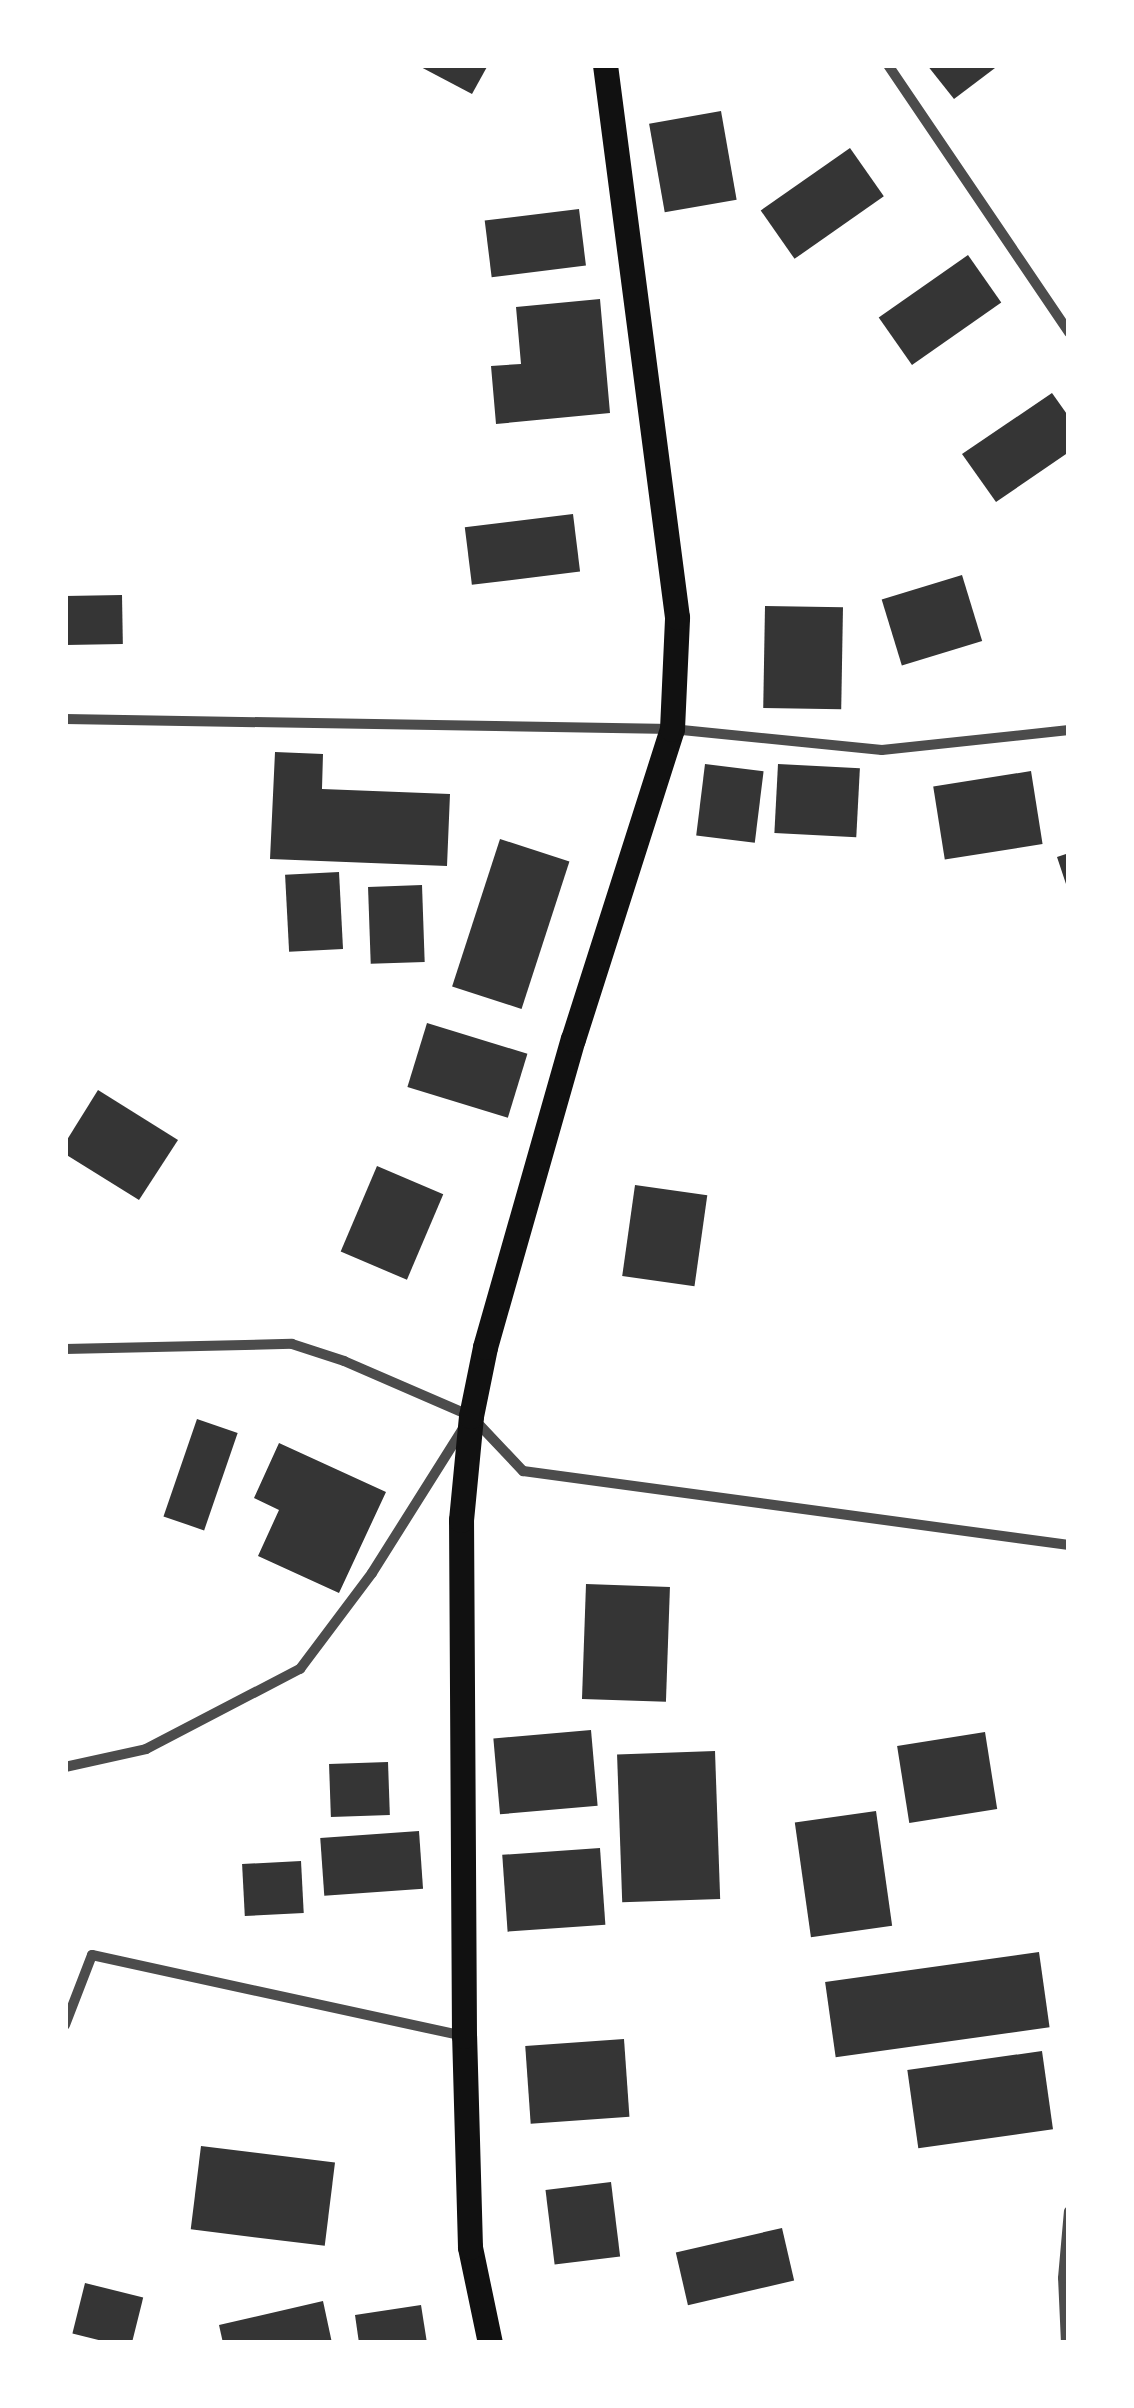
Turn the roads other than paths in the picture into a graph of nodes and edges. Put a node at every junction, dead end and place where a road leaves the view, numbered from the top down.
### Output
1 (605, 65) edge
2 (888, 65) edge
3 (1069, 332) edge
4 (65, 719) edge
5 (672, 728) junction
6 (1069, 730) edge
7 (65, 1349) edge
8 (471, 1416) junction
9 (1069, 1545) edge
10 (65, 1767) edge
11 (65, 2024) edge
12 (464, 2036) junction
13 (1069, 2210) edge
14 (490, 2343) edge
15 (1066, 2343) edge

1 - 5 main road
2 - 3 street
4 - 5 street
5 - 6 street
5 - 8 main road
7 - 8 street
8 - 9 street
8 - 10 street
8 - 12 main road
11 - 12 street
12 - 14 main road
13 - 15 street

